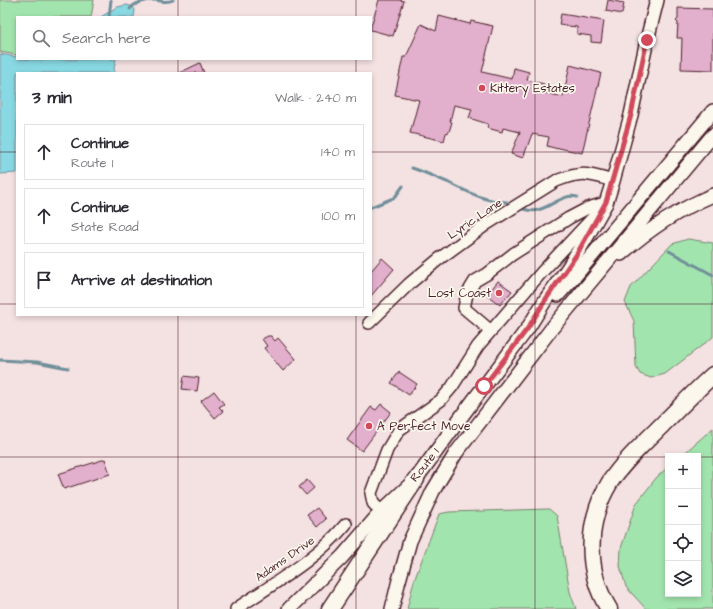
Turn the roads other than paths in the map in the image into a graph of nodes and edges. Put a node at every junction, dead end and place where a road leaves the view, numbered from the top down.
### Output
1 (657, 0) edge
2 (713, 111) edge
3 (713, 135) edge
4 (613, 181) junction
5 (713, 195) edge
6 (606, 202) junction
7 (590, 283) junction
8 (369, 323) dead end
9 (528, 328) junction
10 (491, 331) junction
11 (713, 375) edge
12 (416, 479) junction
13 (381, 512) junction
14 (346, 524) dead end
15 (236, 609) edge
16 (289, 609) edge
17 (330, 609) edge
18 (392, 609) edge
19 (609, 609) edge

1 - 4 main road, Route 1
2 - 9 main road
3 - 7 main road
4 - 6 main road, Route 1
4 - 8 street, Lyric Lane
5 - 7 main road
6 - 9 main road, Route 1
6 - 10 street
6 - 10 street
7 - 18 main road, Route 1
9 - 12 main road, Route 1
10 - 13 street
11 - 19 highway
12 - 13 main road, Route 1
12 - 17 highway
13 - 16 main road, Route 1
14 - 15 street, Adams Drive

